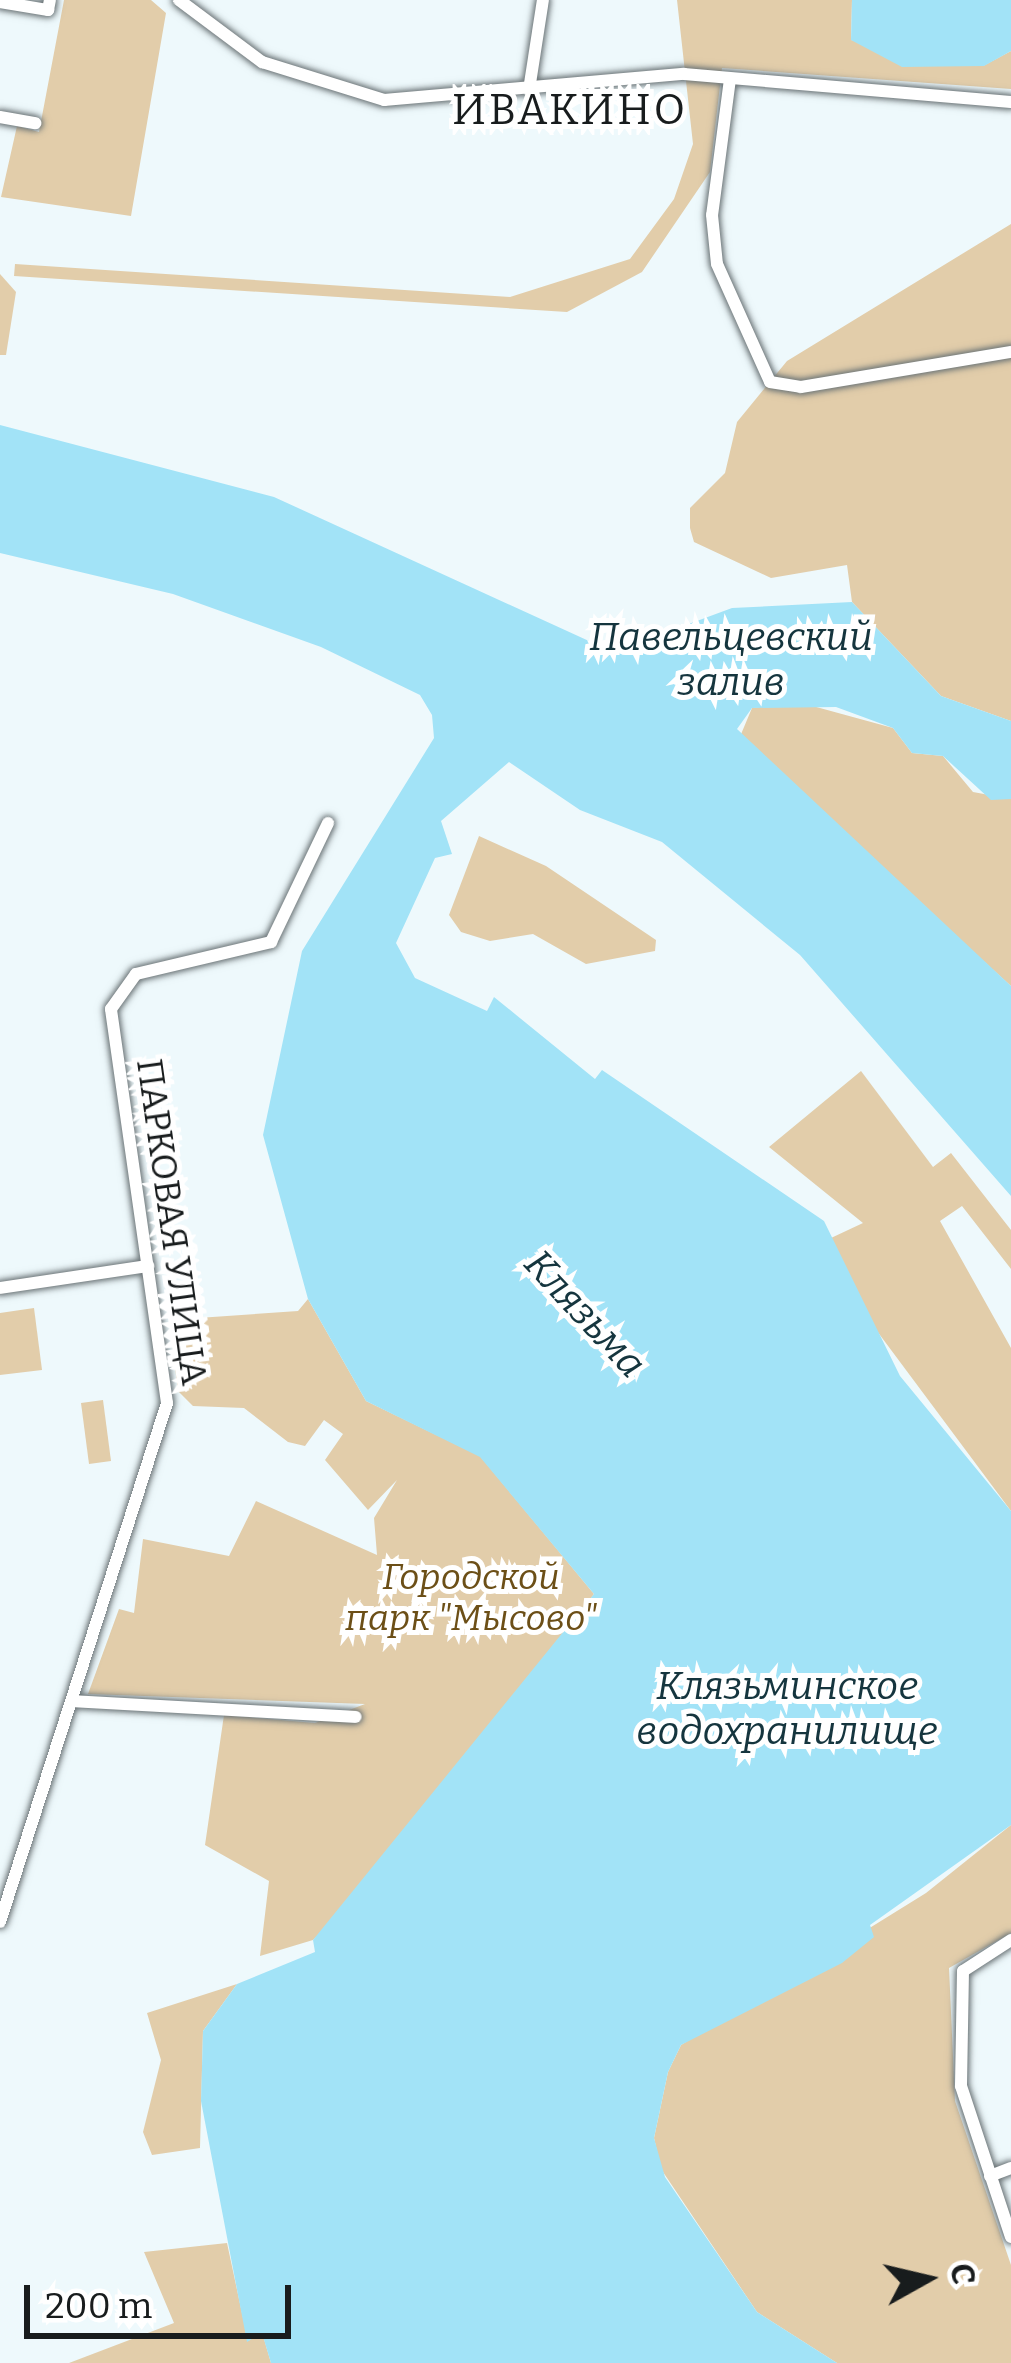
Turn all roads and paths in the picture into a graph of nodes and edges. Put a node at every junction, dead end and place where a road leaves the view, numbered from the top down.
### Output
1 (50, 0) edge
2 (179, 0) edge
3 (543, 0) edge
4 (0, 2) edge
5 (730, 80) junction
6 (529, 90) junction
7 (1011, 102) edge
8 (0, 118) edge
9 (35, 123) dead end
10 (1011, 352) edge
11 (328, 823) dead end
12 (148, 1266) junction
13 (0, 1288) edge
14 (72, 1701) junction
15 (356, 1717) dead end
16 (0, 1922) edge
17 (1011, 1940) edge
18 (1011, 2168) edge
19 (990, 2176) junction
20 (1011, 2237) edge

1 - 4 street
2 - 6 street
3 - 6 street
5 - 6 street
5 - 7 street
5 - 10 street
8 - 9 street
11 - 12 street, ПАРКОВАЯ УЛИЦА
12 - 13 street
12 - 14 street, ПАРКОВАЯ УЛИЦА
14 - 15 street
14 - 16 street, ПАРКОВАЯ УЛИЦА
17 - 19 street
18 - 19 street
19 - 20 street

